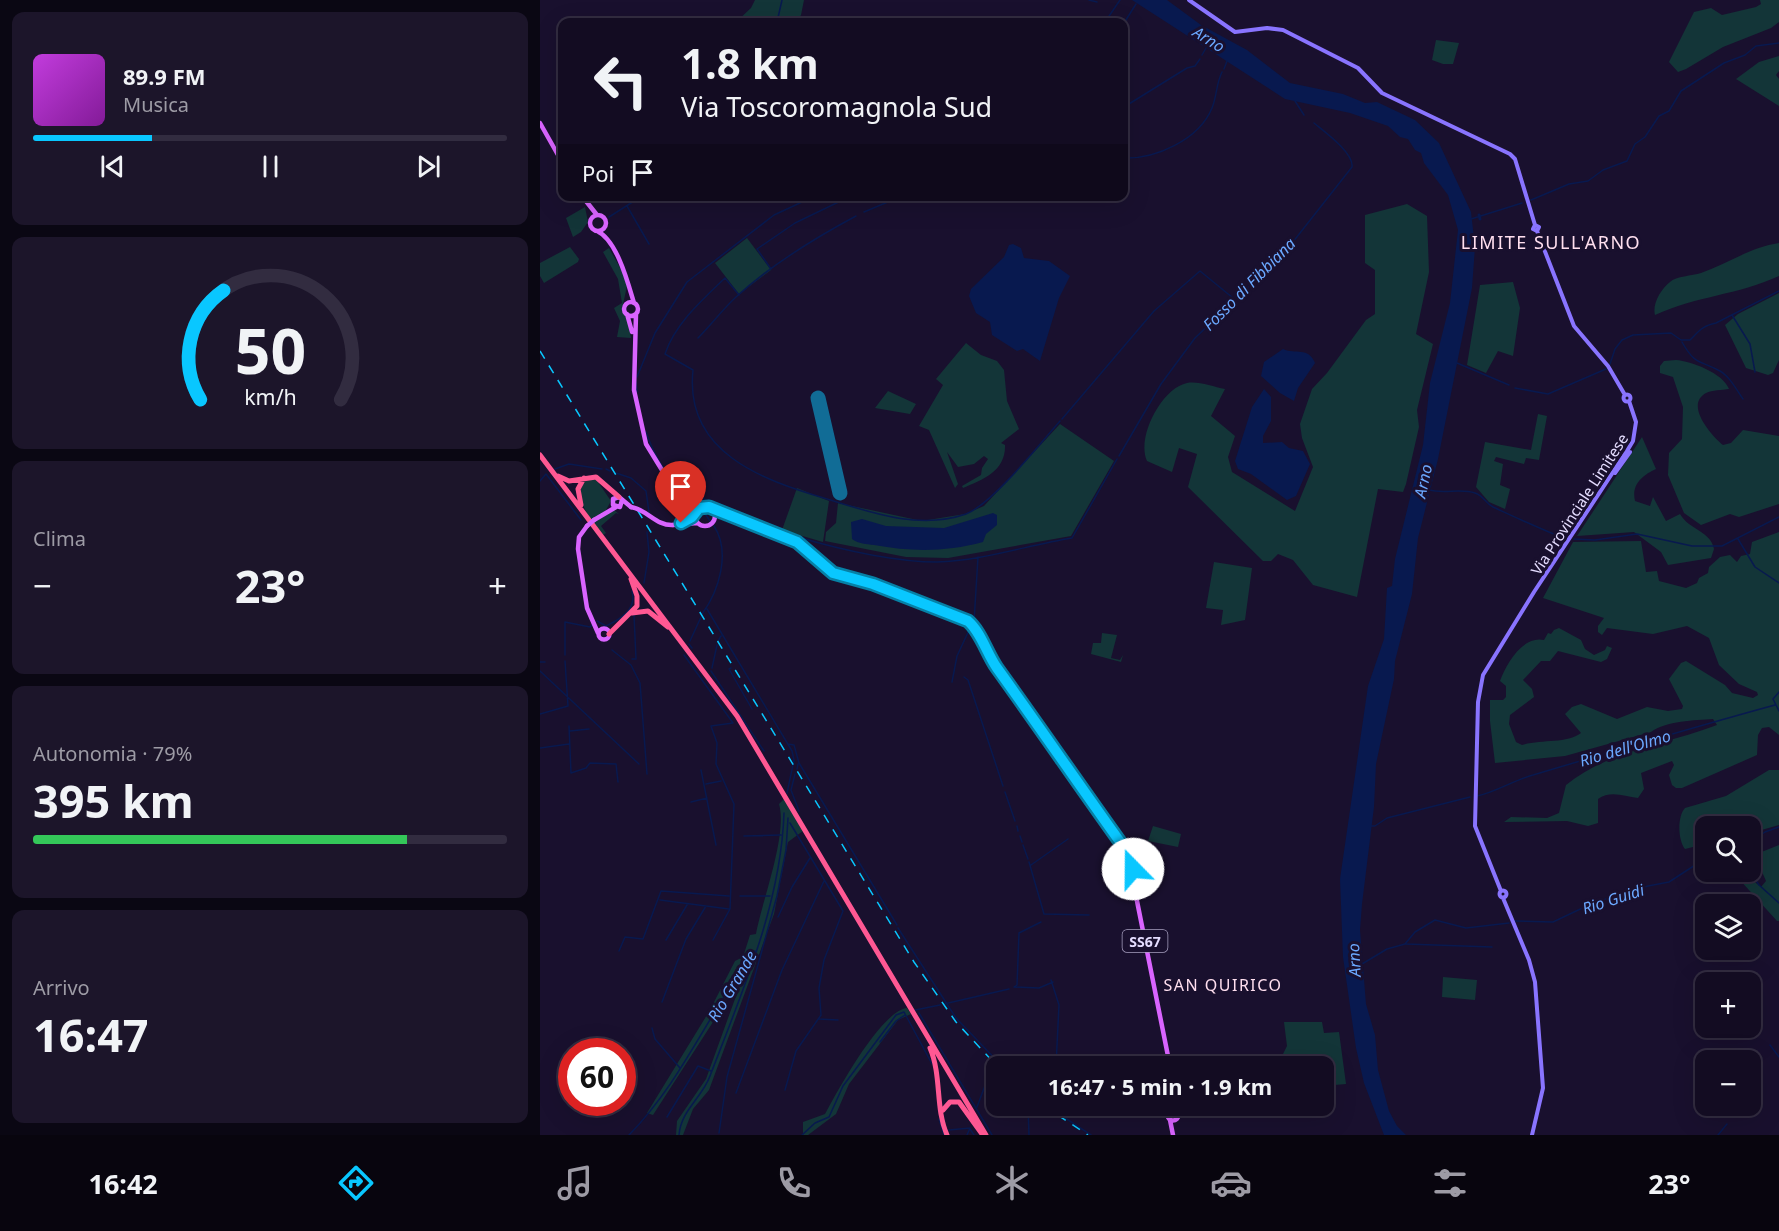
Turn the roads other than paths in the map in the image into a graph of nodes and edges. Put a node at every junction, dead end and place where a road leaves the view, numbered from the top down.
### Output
1 (1189, 0) edge
2 (540, 125) edge
3 (558, 155) edge
4 (584, 201) edge
5 (586, 201) edge
6 (598, 215) junction
7 (591, 219) junction
8 (605, 226) junction
9 (597, 231) junction
10 (609, 243) junction
11 (629, 287) junction
12 (634, 303) junction
13 (627, 304) junction
14 (627, 314) junction
15 (636, 314) junction
16 (633, 340) junction
17 (540, 458) edge
18 (548, 466) junction
19 (585, 477) junction
20 (605, 487) junction
21 (692, 495) junction
22 (620, 498) junction
23 (615, 504) junction
24 (705, 506) junction
25 (631, 507) junction
26 (713, 510) junction
27 (583, 512) junction
28 (696, 512) junction
29 (730, 515) junction
30 (714, 521) junction
31 (681, 523) junction
32 (698, 523) junction
33 (631, 579) junction
34 (631, 614) junction
35 (595, 622) junction
36 (606, 631) junction
37 (671, 631) junction
38 (598, 633) junction
39 (1136, 865) junction
40 (1138, 876) junction
41 (928, 1043) junction
42 (1168, 1056) edge
43 (1171, 1116) edge
44 (1178, 1116) edge
45 (1170, 1119) junction
46 (1177, 1119) junction
47 (1173, 1133) edge
48 (948, 1135) edge
49 (984, 1135) edge
50 (1532, 1135) edge

1 - 50 main road, Via Provinciale Limitese
2 - 3 main road
4 - 7 main road
5 - 6 main road
6 - 7 main road
6 - 8 main road
7 - 9 main road
8 - 9 main road
8 - 10 main road
9 - 10 main road
10 - 11 main road
11 - 12 main road
11 - 13 main road
12 - 13 main road
12 - 15 main road
13 - 14 main road
14 - 15 main road
14 - 16 main road
15 - 16 main road
16 - 21 main road, SS67
17 - 18 highway
17 - 33 highway
18 - 19 highway
18 - 27 highway
19 - 20 highway
19 - 27 highway
20 - 22 highway
20 - 23 highway
21 - 24 main road, SS67
21 - 28 main road
22 - 23 main road
22 - 23 main road
22 - 25 main road
23 - 25 main road
23 - 35 main road, bridge
24 - 26 main road, SS67
24 - 28 main road
25 - 31 main road, bridge
26 - 29 main road, SS67
26 - 30 main road
27 - 49 highway
28 - 31 main road
28 - 32 main road
29 - 30 main road
29 - 39 main road, SS67
30 - 32 main road
31 - 32 main road
33 - 34 highway
33 - 37 highway
34 - 36 highway
34 - 37 highway
35 - 36 main road
35 - 38 main road
36 - 38 main road
36 - 38 main road
37 - 41 highway
39 - 40 main road, SS67
39 - 40 main road, SS67
40 - 42 main road, SS67
41 - 48 highway
41 - 49 highway
43 - 45 main road
44 - 46 main road
45 - 46 main road
45 - 47 main road
46 - 47 main road
48 - 49 highway

